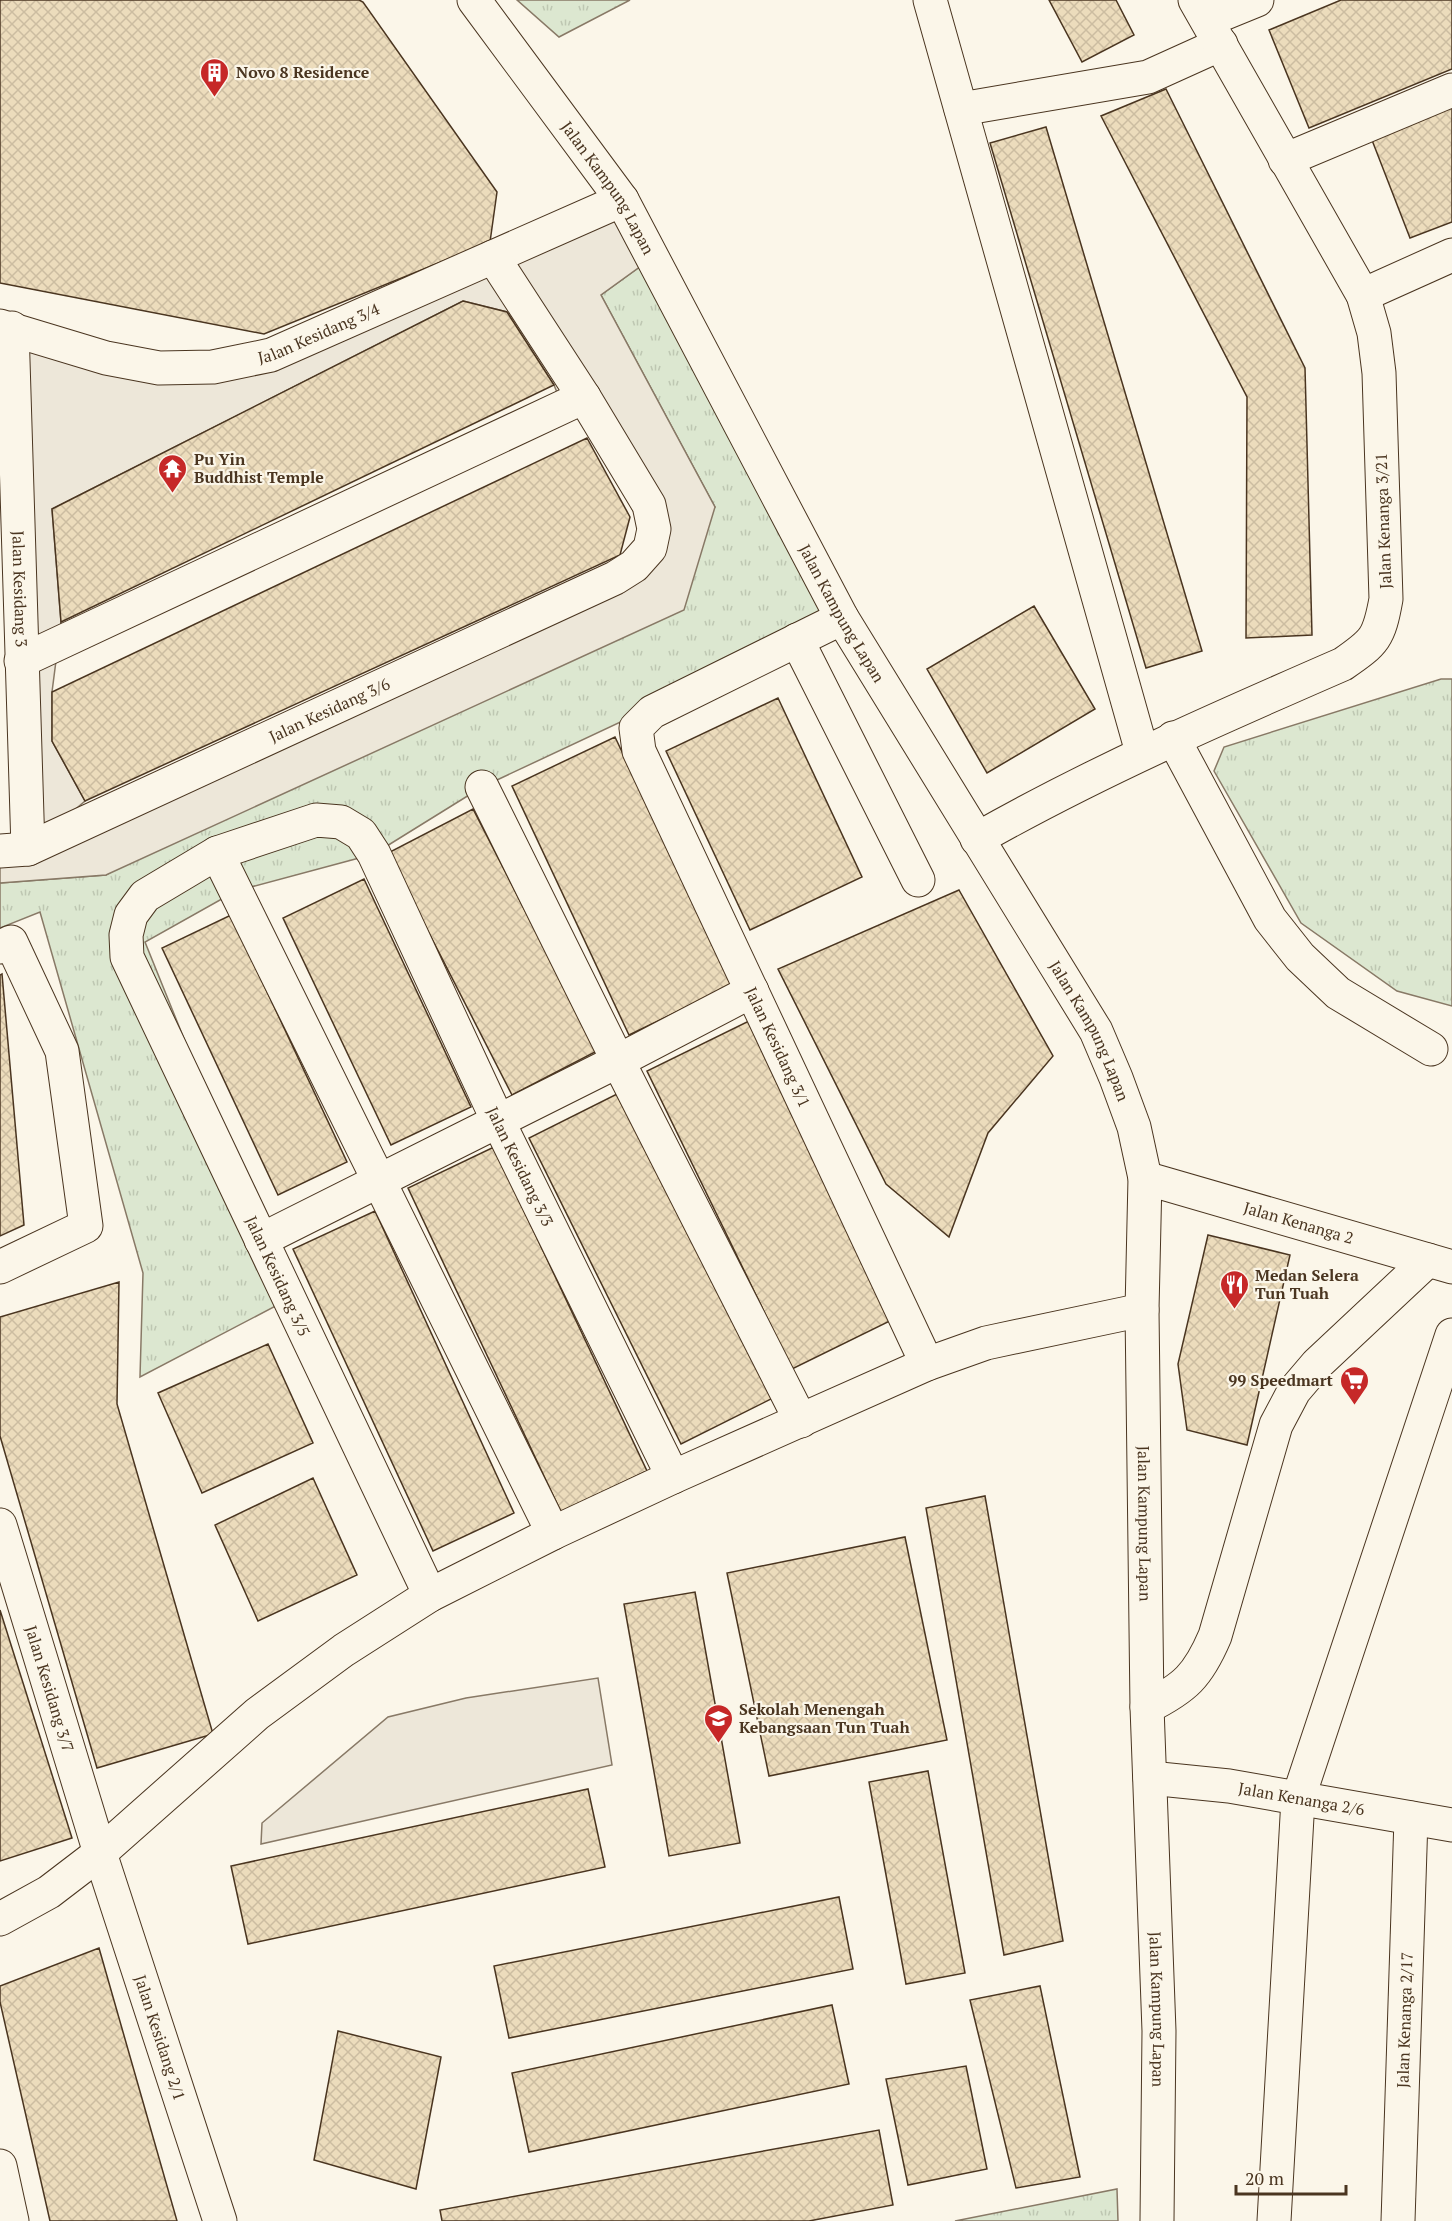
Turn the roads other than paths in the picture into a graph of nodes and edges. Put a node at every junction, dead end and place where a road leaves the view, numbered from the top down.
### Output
1 (474, 0) edge
2 (930, 0) edge
3 (1257, 0) edge
4 (1208, 21) edge
5 (1452, 90) edge
6 (961, 109) junction
7 (1285, 160) junction
8 (622, 200) junction
9 (1452, 255) edge
10 (493, 256) junction
11 (1363, 295) junction
12 (6, 327) edge
13 (584, 397) junction
14 (842, 618) junction
15 (797, 640) junction
16 (21, 661) junction
17 (1173, 738) junction
18 (1142, 752) junction
19 (482, 787) dead end
20 (977, 839) junction
21 (14, 850) edge
22 (217, 853) junction
23 (918, 880) dead end
24 (0, 947) edge
25 (128, 957) joint
26 (752, 991) junction
27 (1431, 1049) dead end
28 (618, 1061) junction
29 (498, 1121) junction
30 (1145, 1178) junction
31 (378, 1181) junction
32 (261, 1240) junction
33 (1440, 1264) edge
34 (0, 1266) edge
35 (1142, 1310) junction
36 (1452, 1335) edge
37 (927, 1364) junction
38 (801, 1421) junction
39 (673, 1477) junction
40 (0, 1525) edge
41 (553, 1533) junction
42 (430, 1595) junction
43 (1148, 1707) junction
44 (1150, 1778) junction
45 (1298, 1799) junction
46 (1411, 1818) junction
47 (1452, 1825) edge
48 (100, 1853) junction
49 (0, 1919) edge
50 (1, 2172) edge
51 (12, 2221) edge
52 (220, 2221) edge
53 (1157, 2221) edge
54 (1274, 2221) edge
55 (1398, 2221) edge

1 - 8 street, Jalan Kampung Lapan
2 - 6 street
3 - 4 street
4 - 6 street
4 - 7 street, Jalan Kenanga 3/21
5 - 7 street
6 - 18 street
7 - 11 street, Jalan Kenanga 3/21
8 - 10 street, Jalan Kesidang 3/4
8 - 14 street, Jalan Kampung Lapan
9 - 11 street
10 - 12 street, Jalan Kesidang 3/4
10 - 13 street
11 - 17 street, Jalan Kenanga 3/21
12 - 16 street, Jalan Kesidang 3
13 - 16 street
13 - 21 street, Jalan Kesidang 3/6
14 - 15 street
14 - 20 street, Jalan Kampung Lapan
15 - 23 street
15 - 26 street, Jalan Kesidang 3/1
16 - 21 street, Jalan Kesidang 3
17 - 18 street, Jalan Kenanga 3/21
17 - 27 street
18 - 20 street, Jalan Kenanga 3/21
19 - 28 street
20 - 30 street, Jalan Kampung Lapan
22 - 25 street, Jalan Kesidang 3/3
22 - 29 street, Jalan Kesidang 3/3
22 - 31 street
24 - 34 street
25 - 32 street, Jalan Kesidang 3/5
26 - 28 street
26 - 37 street, Jalan Kesidang 3/1
28 - 29 street
28 - 38 street
29 - 31 street
29 - 39 street, Jalan Kesidang 3/3
30 - 33 street, Jalan Kenanga 2
30 - 35 street, Jalan Kampung Lapan
31 - 32 street
31 - 41 street
32 - 42 street, Jalan Kesidang 3/5
33 - 43 street
35 - 37 street
35 - 43 street, Jalan Kampung Lapan
36 - 45 street
37 - 38 street
38 - 39 street
39 - 41 street
40 - 48 street, Jalan Kesidang 3/7
41 - 42 street
42 - 48 street
43 - 44 street, Jalan Kampung Lapan
44 - 45 street, Jalan Kenanga 2/6
44 - 53 street, Jalan Kampung Lapan
45 - 46 street, Jalan Kenanga 2/6
45 - 54 street
46 - 47 street, Jalan Kenanga 2/6
46 - 55 street, Jalan Kenanga 2/17
48 - 49 street
48 - 52 street, Jalan Kesidang 2/1
50 - 51 street

